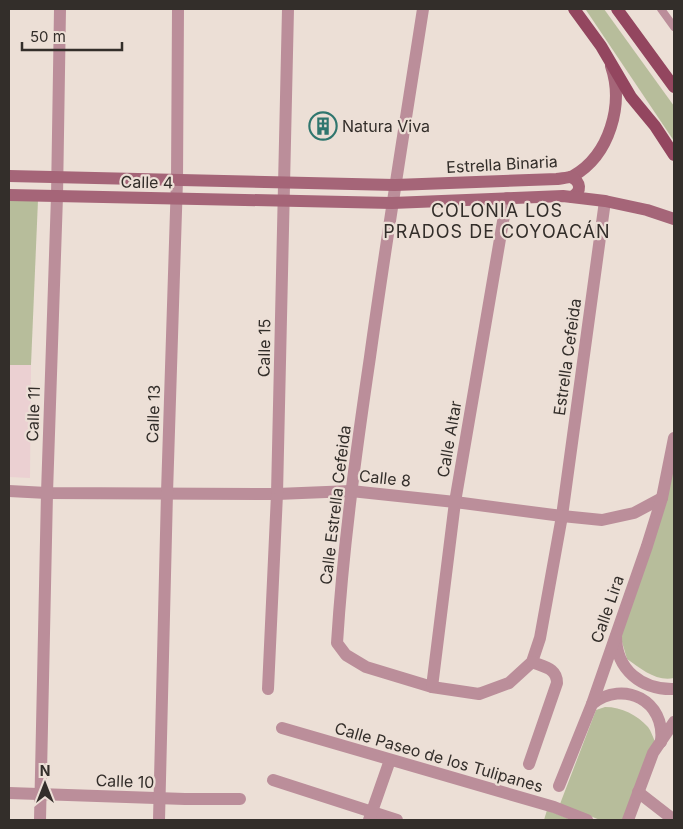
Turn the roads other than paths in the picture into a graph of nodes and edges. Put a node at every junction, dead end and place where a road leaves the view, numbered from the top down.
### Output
1 (60, 9) edge
2 (178, 9) edge
3 (288, 9) edge
4 (423, 9) edge
5 (574, 9) edge
6 (617, 9) edge
7 (661, 9) edge
8 (674, 27) edge
9 (601, 46) junction
10 (674, 87) edge
11 (674, 155) edge
12 (9, 176) edge
13 (57, 177) junction
14 (571, 177) junction
15 (177, 180) junction
16 (284, 183) junction
17 (395, 185) junction
18 (9, 195) edge
19 (57, 196) junction
20 (507, 198) junction
21 (572, 198) junction
22 (176, 199) junction
23 (284, 201) junction
24 (605, 201) junction
25 (392, 203) junction
26 (674, 219) edge
27 (674, 438) edge
28 (9, 491) edge
29 (351, 491) junction
30 (47, 493) junction
31 (167, 493) junction
32 (277, 494) junction
33 (662, 498) junction
34 (455, 502) junction
35 (562, 516) junction
36 (616, 634) junction
37 (532, 662) junction
38 (432, 687) junction
39 (268, 689) dead end
40 (674, 689) edge
41 (592, 704) junction
42 (674, 722) edge
43 (282, 728) dead end
44 (661, 742) junction
45 (390, 760) junction
46 (529, 764) dead end
47 (273, 780) dead end
48 (559, 786) dead end
49 (638, 792) junction
50 (9, 793) edge
51 (41, 794) junction
52 (160, 798) junction
53 (240, 799) dead end
54 (370, 816) edge
55 (40, 820) edge
56 (159, 820) edge
57 (397, 820) edge
58 (587, 820) edge
59 (628, 820) edge
60 (674, 820) edge

1 - 13 street, Calle 11
2 - 15 street, Calle 13
3 - 16 street, Calle 15
4 - 17 street, Calle Estrella Cefeida
5 - 9 main road
6 - 10 main road
7 - 8 lane
9 - 11 main road
9 - 14 street, Estrella Binaria
12 - 13 street, Calle 4
13 - 15 street, Calle 4
13 - 19 street, Calle 11
14 - 17 street, Estrella Binaria
14 - 21 street
15 - 16 street, Calle 4
15 - 22 street, Calle 13
16 - 17 street, Estrella Binaria
16 - 23 street, Calle 15
17 - 25 street, Calle Estrella Cefeida
18 - 19 street, Calle 4
19 - 22 street, Calle 4
19 - 30 street, Calle 11
20 - 21 street, Estrella Binaria
20 - 25 street, Estrella Binaria
20 - 34 street, Calle Altar
21 - 24 street, Estrella Binaria
22 - 23 street, Calle 4
22 - 31 street, Calle 13
23 - 25 street, Estrella Binaria
23 - 32 street, Calle 15
24 - 26 street, Estrella Binaria
24 - 35 street, Estrella Cefeida
25 - 29 street, Calle Estrella Cefeida
27 - 33 street, Calle Lira
28 - 30 street, Calle 8
29 - 32 street, Calle 8
29 - 34 street, Calle 8
29 - 38 street, Calle Estrella Cefeida
30 - 31 street, Calle 8
30 - 51 street, Calle 11
31 - 32 street, Calle 8
31 - 52 street, Calle 13
32 - 39 street, Calle 15
33 - 35 street, Calle 8
33 - 36 street, Calle Lira
34 - 35 street, Calle 8
34 - 38 street, Calle Altar
35 - 37 street
36 - 40 street
36 - 41 street, Calle Lira
37 - 38 street, Calle Estrella Cefeida
37 - 46 street
41 - 44 street
41 - 48 street, Calle Lira
42 - 44 street
43 - 45 street, Calle Paseo de los Tulipanes
44 - 49 street
45 - 54 street
45 - 58 street, Calle Paseo de los Tulipanes
47 - 54 street
49 - 59 street
49 - 60 street
50 - 51 street, Calle 10
51 - 52 street, Calle 10
51 - 55 street, Calle 11
52 - 53 street, Calle 10
52 - 56 street, Calle 13
54 - 57 street

